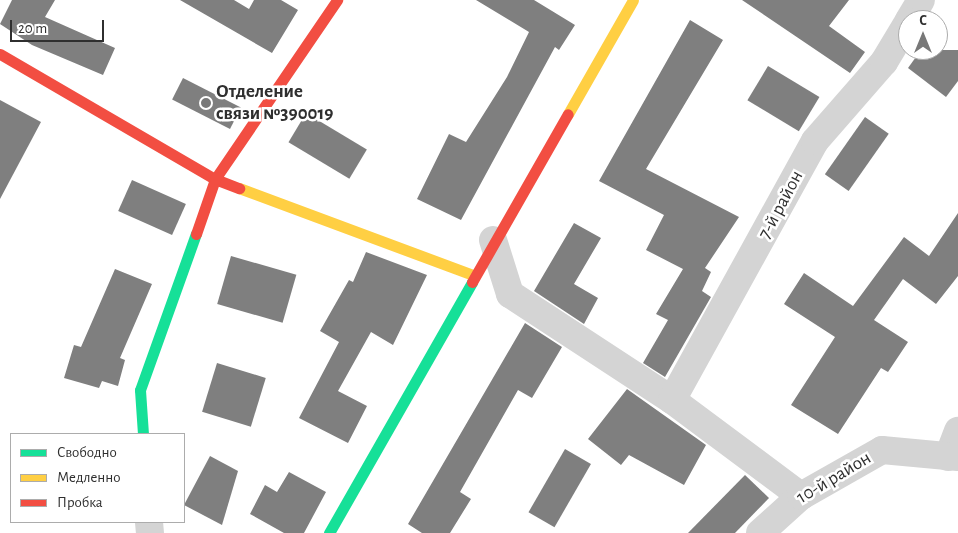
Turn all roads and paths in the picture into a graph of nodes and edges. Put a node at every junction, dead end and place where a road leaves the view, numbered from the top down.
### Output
1 (338, 0) edge
2 (634, 0) edge
3 (898, 39) edge
4 (0, 54) edge
5 (215, 179) junction
6 (493, 240) junction
7 (473, 275) junction
8 (672, 400) junction
9 (958, 432) edge
10 (143, 433) edge
11 (953, 457) edge
12 (801, 496) junction
13 (329, 533) edge
14 (760, 533) edge

1 - 5 street
2 - 6 street
3 - 8 street, 7-й район
4 - 5 street
5 - 7 street
5 - 10 street
6 - 7 street
6 - 8 street
7 - 13 street
8 - 12 street
9 - 11 street
11 - 12 street, 10-й район
12 - 14 street, 10-й район

